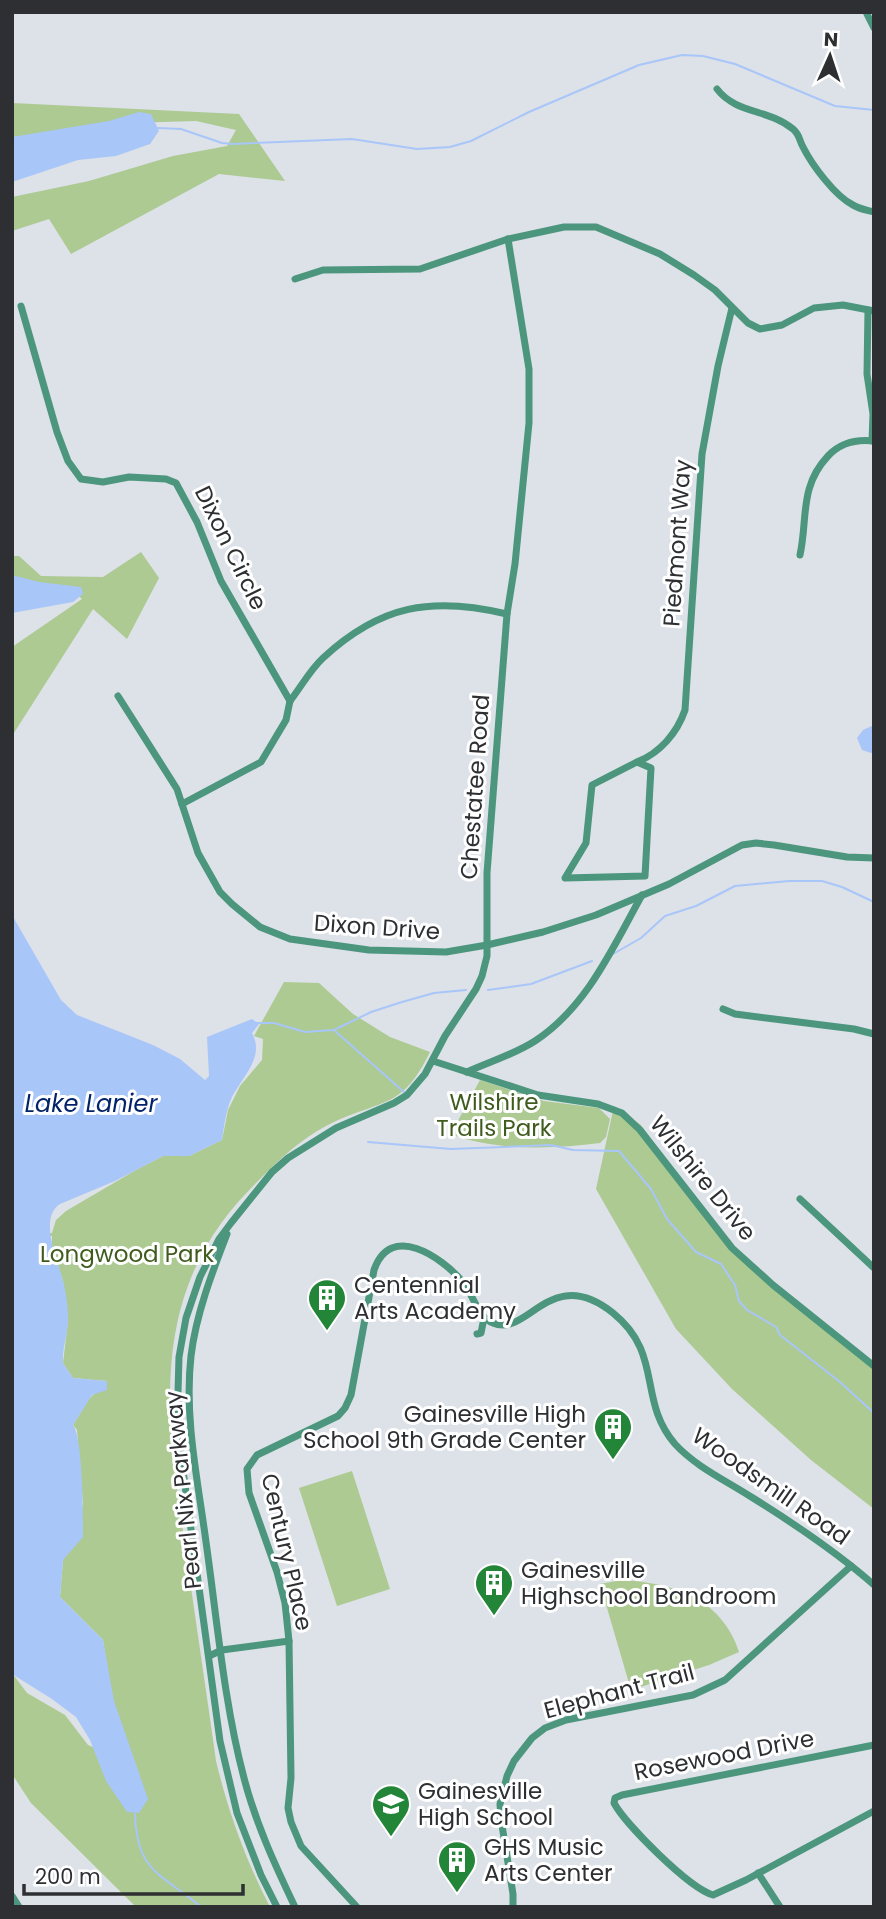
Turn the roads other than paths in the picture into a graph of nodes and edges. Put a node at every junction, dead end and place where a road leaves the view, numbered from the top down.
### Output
1 (866, 12) edge
2 (874, 29) edge
3 (717, 89) dead end
4 (874, 212) edge
5 (508, 239) junction
6 (295, 279) dead end
7 (21, 306) dead end
8 (732, 308) junction
9 (871, 310) edge
10 (873, 441) edge
11 (800, 555) dead end
12 (507, 614) junction
13 (118, 696) dead end
14 (290, 701) junction
15 (637, 762) junction
16 (182, 804) junction
17 (874, 858) edge
18 (642, 895) junction
19 (487, 945) junction
20 (723, 1009) dead end
21 (874, 1034) edge
22 (433, 1061) junction
23 (466, 1072) junction
24 (800, 1199) dead end
25 (231, 1223) junction
26 (874, 1268) edge
27 (484, 1318) junction
28 (477, 1334) dead end
29 (874, 1366) edge
30 (851, 1566) junction
31 (874, 1585) edge
32 (289, 1641) junction
33 (222, 1650) junction
34 (209, 1656) junction
35 (874, 1745) edge
36 (874, 1811) edge
37 (758, 1873) junction
38 (12, 1896) edge
39 (19, 1907) edge
40 (277, 1907) edge
41 (295, 1907) edge
42 (357, 1907) edge
43 (513, 1907) edge
44 (780, 1907) edge

1 - 2 street
3 - 4 street
5 - 6 street
5 - 8 street
5 - 12 street, Chestatee Road
7 - 14 street, Dixon Circle
8 - 9 street
8 - 15 street, Piedmont Way
9 - 10 street
10 - 11 street
12 - 14 street
12 - 19 street, Chestatee Road
13 - 16 street, Dixon Drive
14 - 16 street
15 - 15 street, Piedmont Way
16 - 19 street, Dixon Drive
17 - 18 street, Dixon Drive
18 - 19 street, Dixon Drive
18 - 23 street
19 - 22 street, Chestatee Road
20 - 21 street
22 - 23 street, Wilshire Drive
22 - 25 street, Chestatee Road
23 - 29 street, Wilshire Drive
24 - 26 street
25 - 33 street, Pearl Nix Parkway
25 - 34 street, Pearl Nix Parkway
27 - 28 street
27 - 30 street, Woodsmill Road
27 - 32 street, Century Place
30 - 31 street, Woodsmill Road
30 - 43 street, Elephant Trail
32 - 33 street
32 - 42 street, Century Place
33 - 34 street
33 - 41 street, Pearl Nix Parkway
34 - 40 street, Pearl Nix Parkway
35 - 37 street, Rosewood Drive
36 - 37 street
37 - 44 street
38 - 39 street

